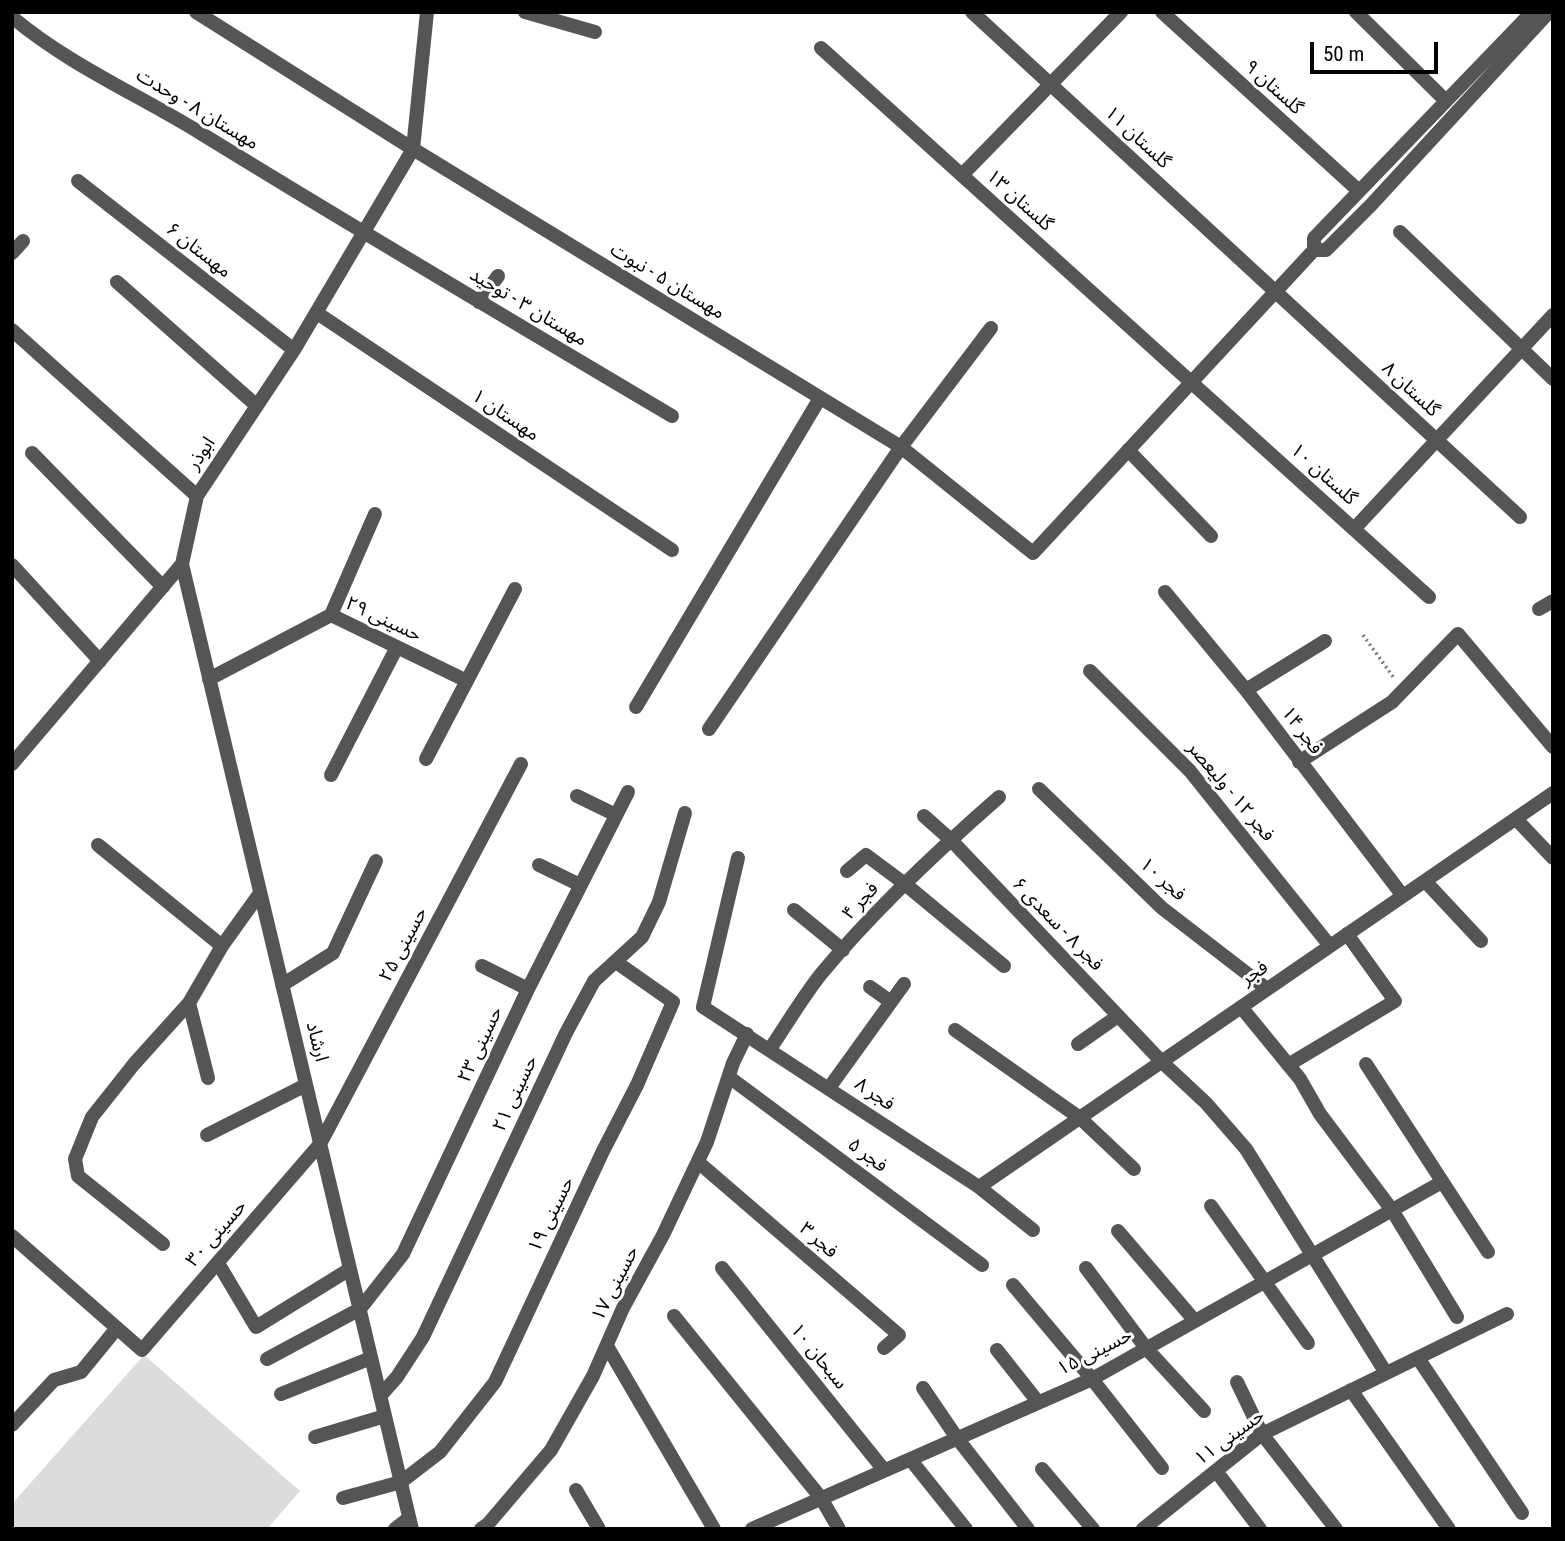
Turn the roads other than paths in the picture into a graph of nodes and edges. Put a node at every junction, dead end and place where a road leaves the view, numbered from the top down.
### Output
1 (196, 12) edge
2 (427, 12) edge
3 (525, 12) edge
4 (972, 12) edge
5 (1121, 12) edge
6 (1162, 12) edge
7 (1356, 12) edge
8 (1530, 13) edge
9 (1551, 13) edge
10 (12, 17) edge
11 (595, 32) dead end
12 (1509, 46) junction
13 (821, 48) dead end
14 (1051, 85) junction
15 (1446, 101) junction
16 (412, 149) junction
17 (962, 175) junction
18 (78, 181) dead end
19 (1359, 191) junction
20 (1400, 232) dead end
21 (363, 233) junction
22 (23, 241) dead end
23 (1314, 250) junction
24 (12, 253) edge
25 (498, 276) dead end
26 (117, 282) dead end
27 (1275, 292) junction
28 (480, 302) junction
29 (317, 313) junction
30 (1553, 315) edge
31 (990, 328) dead end
32 (12, 330) edge
33 (1521, 348) junction
34 (294, 350) junction
35 (1553, 379) edge
36 (1191, 382) junction
37 (820, 398) junction
38 (257, 405) junction
39 (672, 416) dead end
40 (1436, 440) junction
41 (901, 447) junction
42 (1128, 450) junction
43 (32, 453) dead end
44 (197, 496) junction
45 (375, 514) dead end
46 (1520, 517) dead end
47 (1354, 529) junction
48 (1210, 536) dead end
49 (672, 550) dead end
50 (182, 564) junction
51 (12, 565) edge
52 (163, 587) junction
53 (515, 589) dead end
54 (1165, 592) dead end
55 (1429, 597) dead end
56 (1553, 601) edge
57 (1539, 609) dead end
58 (331, 615) junction
59 (1325, 641) dead end
60 (397, 647) junction
61 (100, 661) junction
62 (1090, 671) dead end
63 (209, 679) junction
64 (467, 681) junction
65 (1246, 690) junction
66 (636, 707) dead end
67 (709, 729) dead end
68 (1553, 747) edge
69 (426, 759) dead end
70 (1300, 762) junction
71 (12, 764) edge
72 (521, 764) dead end
73 (331, 775) dead end
74 (1039, 789) dead end
75 (628, 792) dead end
76 (1553, 793) edge
77 (577, 796) dead end
78 (999, 797) dead end
79 (685, 813) dead end
80 (616, 815) junction
81 (924, 816) dead end
82 (1516, 818) junction
83 (950, 840) junction
84 (98, 845) dead end
85 (738, 858) dead end
86 (1553, 858) edge
87 (376, 861) dead end
88 (539, 865) dead end
89 (847, 871) dead end
90 (1425, 881) junction
91 (905, 884) junction
92 (580, 885) junction
93 (260, 893) junction
94 (1403, 896) junction
95 (794, 911) dead end
96 (1347, 934) junction
97 (1481, 941) dead end
98 (222, 946) junction
99 (1330, 946) junction
100 (843, 950) junction
101 (616, 962) junction
102 (482, 966) dead end
103 (1004, 966) dead end
104 (904, 984) dead end
105 (282, 985) junction
106 (870, 987) dead end
107 (528, 989) junction
108 (1268, 989) junction
109 (891, 1002) junction
110 (189, 1003) junction
111 (1241, 1007) junction
112 (1118, 1016) junction
113 (955, 1030) dead end
114 (747, 1034) junction
115 (1078, 1044) dead end
116 (770, 1049) junction
117 (1162, 1062) junction
118 (1366, 1064) dead end
119 (1288, 1065) junction
120 (729, 1077) junction
121 (208, 1078) dead end
122 (306, 1085) junction
123 (829, 1088) junction
124 (1080, 1118) junction
125 (207, 1135) dead end
126 (320, 1144) junction
127 (698, 1162) junction
128 (1134, 1169) dead end
129 (1442, 1182) junction
130 (979, 1188) junction
131 (1211, 1206) dead end
132 (1392, 1210) junction
133 (1033, 1230) dead end
134 (1118, 1231) dead end
135 (12, 1236) edge
136 (163, 1244) dead end
137 (1488, 1252) dead end
138 (1312, 1254) junction
139 (218, 1263) junction
140 (982, 1265) dead end
141 (722, 1268) dead end
142 (1086, 1268) dead end
143 (350, 1269) junction
144 (1266, 1281) junction
145 (1013, 1285) dead end
146 (360, 1310) junction
147 (1507, 1314) dead end
148 (674, 1315) dead end
149 (1457, 1317) dead end
150 (1195, 1321) junction
151 (117, 1328) junction
152 (1308, 1343) dead end
153 (607, 1346) junction
154 (884, 1348) dead end
155 (1146, 1348) junction
156 (997, 1350) dead end
157 (1418, 1357) junction
158 (371, 1358) junction
159 (267, 1359) dead end
160 (1386, 1373) junction
161 (1092, 1378) junction
162 (1237, 1382) dead end
163 (922, 1388) dead end
164 (1351, 1390) junction
165 (281, 1394) dead end
166 (380, 1396) junction
167 (1038, 1402) junction
168 (1204, 1411) dead end
169 (385, 1416) junction
170 (12, 1425) edge
171 (1262, 1434) junction
172 (315, 1437) dead end
173 (957, 1438) junction
174 (910, 1459) junction
175 (1162, 1468) dead end
176 (1042, 1469) dead end
177 (884, 1470) junction
178 (1216, 1471) junction
179 (401, 1482) junction
180 (576, 1490) dead end
181 (343, 1498) dead end
182 (821, 1498) junction
183 (1522, 1513) dead end
184 (411, 1523) edge
185 (1145, 1528) edge
186 (395, 1529) edge
187 (481, 1529) edge
188 (598, 1529) edge
189 (715, 1529) edge
190 (752, 1529) edge
191 (839, 1529) edge
192 (966, 1529) edge
193 (1028, 1529) edge
194 (1094, 1529) edge
195 (1260, 1529) edge
196 (1336, 1529) edge
197 (1449, 1529) edge

1 - 16 street, مهستان ۵ - نبوت
2 - 16 street
3 - 11 street
4 - 14 street, گلستان ۱۱
5 - 14 street
6 - 19 street, گلستان ۹
7 - 15 street
8 - 12 street
9 - 12 street
10 - 21 street, مهستان ۸ - وحدت
12 - 15 street
12 - 23 street
13 - 17 street, گلستان ۱۳
14 - 17 street
14 - 27 street, گلستان ۱۱
15 - 19 street
16 - 21 street, ابوذر
16 - 37 street, مهستان ۵ - نبوت
17 - 36 street, گلستان ۱۳
18 - 34 street, مهستان ۶
19 - 23 street
20 - 33 street
21 - 28 street, مهستان ۳ - توحید
21 - 29 street, ابوذر
22 - 24 street
23 - 27 street
25 - 28 street
26 - 38 street
27 - 36 street
27 - 40 street, گلستان ۸
28 - 39 street, مهستان ۳ - توحید
29 - 34 street, ابوذر
29 - 49 street, مهستان ۱
30 - 33 street
31 - 41 street
32 - 44 street
33 - 35 street
33 - 40 street
34 - 38 street, ابوذر
36 - 42 street
36 - 47 street, گلستان ۱۰
37 - 41 street, مهستان ۵ - نبوت
37 - 66 street
38 - 44 street, ابوذر
40 - 46 street, گلستان ۸
40 - 47 street
41 - 42 street, مهستان ۵ - نبوت
41 - 67 street
42 - 48 street
43 - 52 street
44 - 50 street, ابوذر
45 - 58 street
47 - 55 street, گلستان ۱۰
50 - 52 street, ابوذر
50 - 63 street, ارشاد
51 - 61 street
52 - 61 street, ابوذر
53 - 64 street
54 - 65 street, فجر ۱۴
56 - 57 street
58 - 60 street, حسینی ۲۹
58 - 63 street, حسینی ۲۹
59 - 65 street
60 - 64 street, حسینی ۲۹
60 - 73 street
61 - 71 street, ابوذر
62 - 99 street, فجر ۱۲ - ولیعصر
63 - 93 street, ارشاد
64 - 69 street
65 - 70 street, فجر ۱۴
68 - 70 street
70 - 94 street, فجر ۱۴
72 - 126 street, حسینی ۲۵
74 - 108 street, فجر ۱۰
75 - 80 street, حسینی ۲۳
76 - 82 street, فجر
77 - 80 street
78 - 83 street, فجر ۴
79 - 101 street, حسینی ۲۱
80 - 92 street, حسینی ۲۳
81 - 83 street, فجر ۸ - سعدی ۶
82 - 86 street
82 - 90 street, فجر
83 - 91 street, فجر ۴
83 - 112 street, فجر ۸ - سعدی ۶
84 - 98 street
85 - 114 street, فجر ۸
87 - 105 street
88 - 92 street
89 - 91 street
90 - 94 street, فجر
90 - 97 street
91 - 100 street, فجر ۴
91 - 103 street
92 - 107 street, حسینی ۲۳
93 - 98 street
93 - 105 street, ارشاد
94 - 96 street, فجر
95 - 100 street
96 - 99 street, فجر
96 - 119 street
98 - 110 street
99 - 108 street, فجر
100 - 116 street, فجر ۴
101 - 166 street, حسینی ۲۱
101 - 179 street, حسینی ۱۹
102 - 107 street
104 - 109 street
105 - 122 street, ارشاد
106 - 109 street
107 - 146 street, حسینی ۲۳
108 - 111 street, فجر
109 - 123 street
110 - 121 street
110 - 136 street
111 - 117 street, فجر
111 - 119 street
112 - 115 street
112 - 117 street, فجر ۸ - سعدی ۶
113 - 124 street
114 - 116 street, فجر ۸
114 - 120 street, حسینی ۱۷
116 - 123 street, فجر ۸
117 - 124 street, فجر
117 - 138 street, فجر ۸ - سعدی ۶
118 - 129 street
119 - 132 street
120 - 127 street, حسینی ۱۷
120 - 140 street, فجر ۵
122 - 125 street
122 - 126 street, ارشاد
123 - 130 street, فجر ۸
124 - 128 street
124 - 130 street, فجر
126 - 139 street, حسینی ۳۰
126 - 143 street, ارشاد
127 - 153 street, حسینی ۱۷
127 - 154 street, فجر ۳
129 - 132 street, حسینی ۱۵
129 - 137 street
130 - 133 street, فجر ۸
131 - 144 street
132 - 138 street, حسینی ۱۵
132 - 149 street
134 - 150 street
135 - 151 street
138 - 144 street, حسینی ۱۵
138 - 160 street, فجر ۸ - سعدی ۶
139 - 143 street
139 - 151 street, حسینی ۳۰
141 - 177 street, سبحان ۱۰
142 - 155 street
143 - 146 street, ارشاد
144 - 150 street, حسینی ۱۵
144 - 152 street
145 - 161 street
146 - 158 street, ارشاد
146 - 159 street
147 - 157 street, حسینی ۱۱
148 - 182 street
150 - 155 street, حسینی ۱۵
151 - 170 street
153 - 187 street, حسینی ۱۷
153 - 189 street
155 - 161 street, حسینی ۱۵
155 - 168 street
156 - 167 street
157 - 160 street, حسینی ۱۱
157 - 183 street
158 - 165 street
158 - 166 street, ارشاد
160 - 164 street, حسینی ۱۱
161 - 167 street, حسینی ۱۵
161 - 175 street
162 - 171 street
163 - 173 street
164 - 171 street, حسینی ۱۱
164 - 197 street
166 - 169 street, ارشاد
167 - 173 street, حسینی ۱۵
169 - 172 street
169 - 179 street, ارشاد
171 - 178 street, حسینی ۱۱
171 - 196 street
173 - 174 street, حسینی ۱۵
173 - 193 street
174 - 177 street, حسینی ۱۵
174 - 192 street
176 - 194 street
177 - 182 street, حسینی ۱۵
178 - 185 street, حسینی ۱۱
178 - 195 street
179 - 181 street
179 - 184 street, ارشاد
180 - 188 street
182 - 190 street, حسینی ۱۵
182 - 191 street
184 - 186 street

